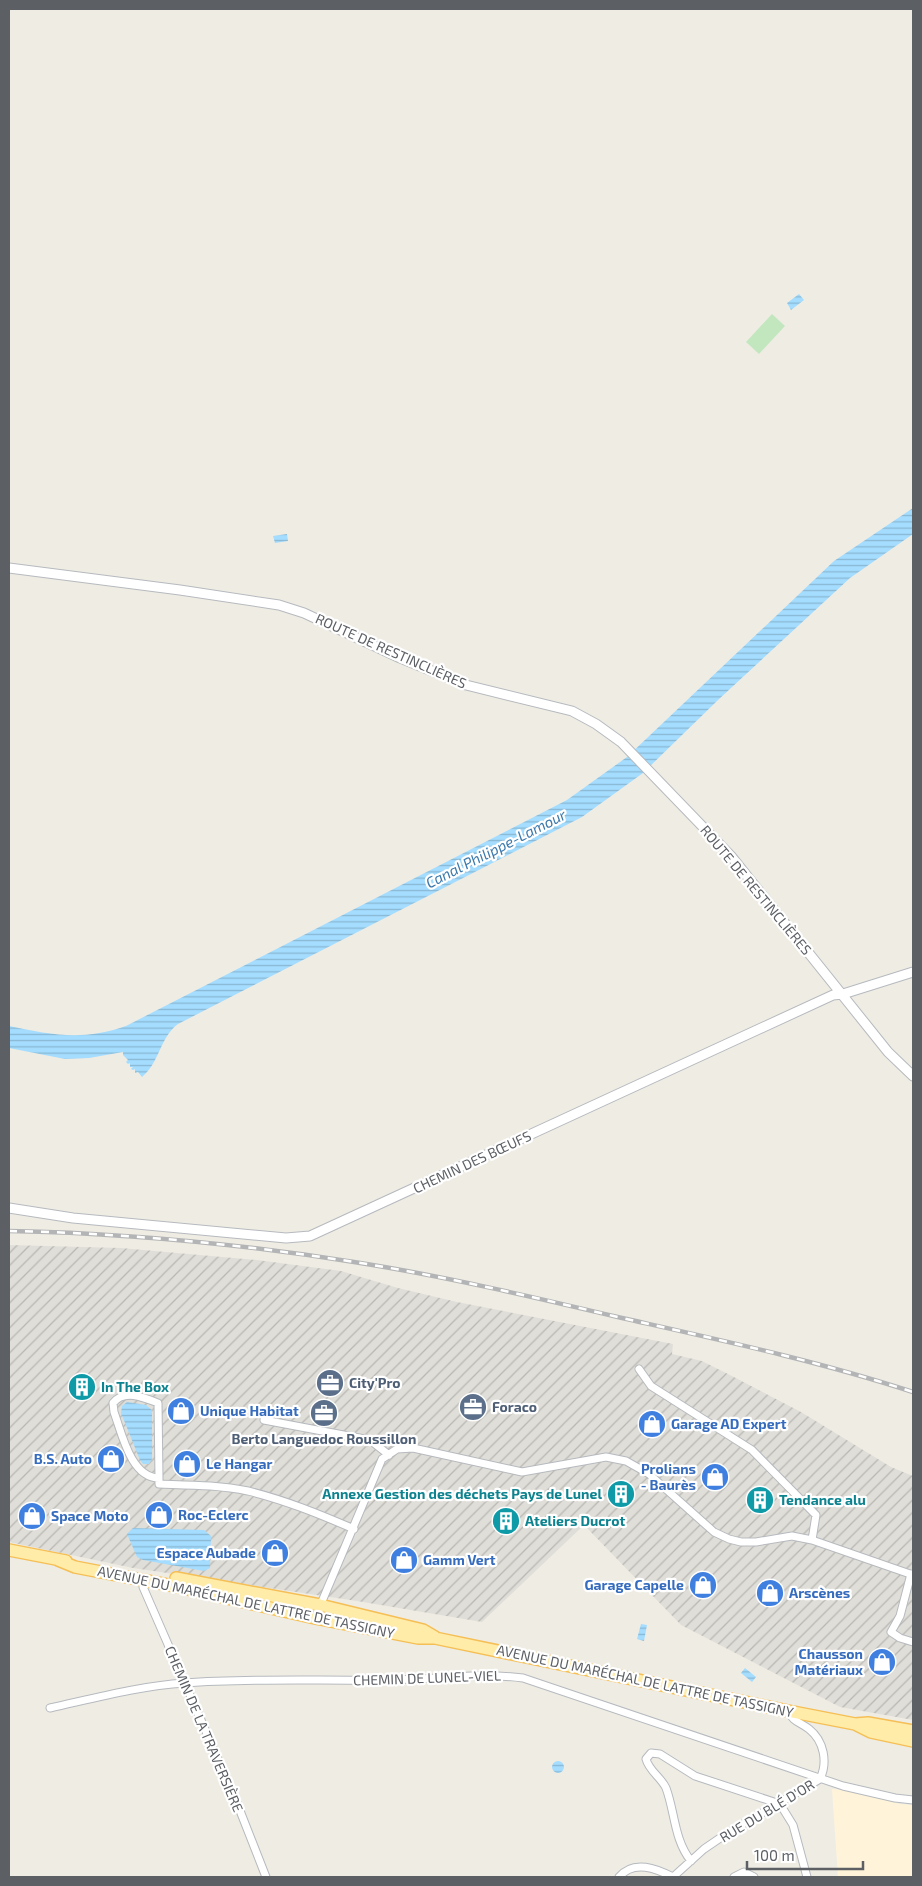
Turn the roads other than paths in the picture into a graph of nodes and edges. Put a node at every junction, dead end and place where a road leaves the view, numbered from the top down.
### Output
1 (9, 568) edge
2 (913, 972) edge
3 (843, 994) junction
4 (913, 1076) edge
5 (9, 1208) edge
6 (639, 1368) dead end
7 (264, 1420) dead end
8 (389, 1454) junction
9 (159, 1478) junction
10 (354, 1528) junction
11 (812, 1540) junction
12 (9, 1550) edge
13 (58, 1560) junction
14 (912, 1575) edge
15 (144, 1580) junction
16 (320, 1605) junction
17 (315, 1618) junction
18 (435, 1638) junction
19 (913, 1642) edge
20 (184, 1683) junction
21 (50, 1708) dead end
22 (788, 1711) junction
23 (855, 1724) junction
24 (913, 1731) edge
25 (913, 1741) edge
26 (821, 1777) junction
27 (913, 1800) edge
28 (780, 1804) junction
29 (691, 1861) junction
30 (266, 1877) edge
31 (620, 1877) edge
32 (673, 1877) edge
33 (734, 1877) edge
34 (754, 1877) edge
35 (807, 1877) edge

1 - 3 street, ROUTE DE RESTINCLIÈRES
2 - 3 street, CHEMIN DES BŒUFS
3 - 4 street, ROUTE DE RESTINCLIÈRES
3 - 5 street, CHEMIN DES BŒUFS
6 - 11 street
7 - 8 street
8 - 10 street
8 - 11 street
9 - 9 street
9 - 10 street
10 - 16 street
11 - 14 street
12 - 13 main road, AVENUE DU MARÉCHAL DE LATTRE DE TASSIGNY
13 - 15 main road, AVENUE DU MARÉCHAL DE LATTRE DE TASSIGNY
13 - 16 main road, AVENUE DU MARÉCHAL DE LATTRE DE TASSIGNY
14 - 19 street
15 - 17 main road, AVENUE DU MARÉCHAL DE LATTRE DE TASSIGNY
15 - 20 street, CHEMIN DE LA TRAVERSIÈRE
16 - 17 street
16 - 18 main road, AVENUE DU MARÉCHAL DE LATTRE DE TASSIGNY
17 - 18 main road, AVENUE DU MARÉCHAL DE LATTRE DE TASSIGNY
18 - 22 main road, AVENUE DU MARÉCHAL DE LATTRE DE TASSIGNY
20 - 21 street, CHEMIN DE LUNEL-VIEL
20 - 26 street, CHEMIN DE LUNEL-VIEL
20 - 30 street, CHEMIN DE LA TRAVERSIÈRE
22 - 23 main road, AVENUE DU MARÉCHAL DE LATTRE DE TASSIGNY
22 - 26 street, RUE DU BLÉ D'OR
23 - 24 main road, AVENUE DU MARÉCHAL DE LATTRE DE TASSIGNY
23 - 25 main road, AVENUE DU MARÉCHAL DE LATTRE DE TASSIGNY
26 - 27 street, CHEMIN DE LUNEL-VIEL
26 - 28 street, RUE DU BLÉ D'OR
28 - 29 street, RUE DU BLÉ D'OR
28 - 29 street
28 - 35 street
29 - 32 street, RUE DU BLÉ D'OR
31 - 32 street
33 - 34 street

